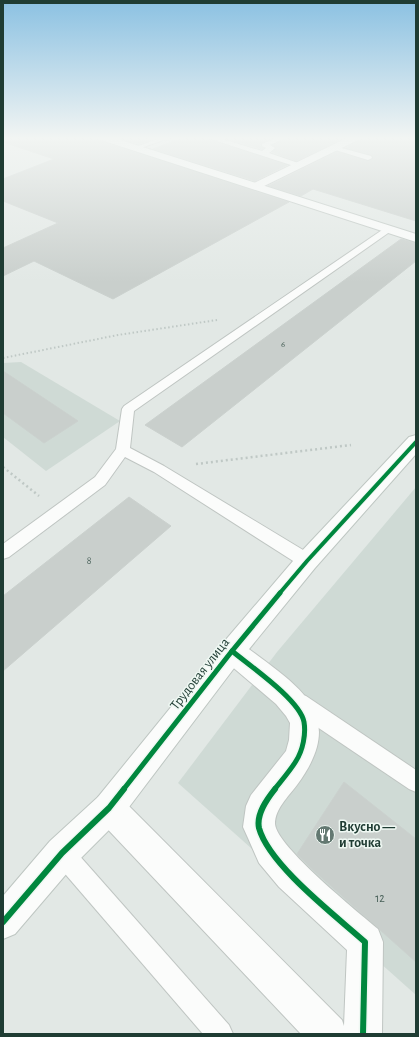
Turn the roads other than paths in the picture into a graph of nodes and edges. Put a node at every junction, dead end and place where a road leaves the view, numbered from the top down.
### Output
1 (256, 186) edge
2 (388, 229) junction
3 (416, 238) edge
4 (416, 442) edge
5 (123, 450) junction
6 (3, 553) edge
7 (307, 561) junction
8 (232, 650) junction
9 (286, 695) junction
10 (416, 782) edge
11 (109, 808) junction
12 (62, 853) junction
13 (3, 922) edge
14 (220, 1034) edge
15 (328, 1034) edge
16 (363, 1034) edge

1 - 2 street
2 - 3 street
2 - 5 lane
4 - 7 street, Трудовая улица
5 - 6 lane
5 - 7 lane
7 - 8 street, Трудовая улица
8 - 9 street
8 - 11 street, Трудовая улица
9 - 10 lane
9 - 16 street
11 - 12 street, Трудовая улица
11 - 15 street
12 - 13 street, Трудовая улица
12 - 14 lane

